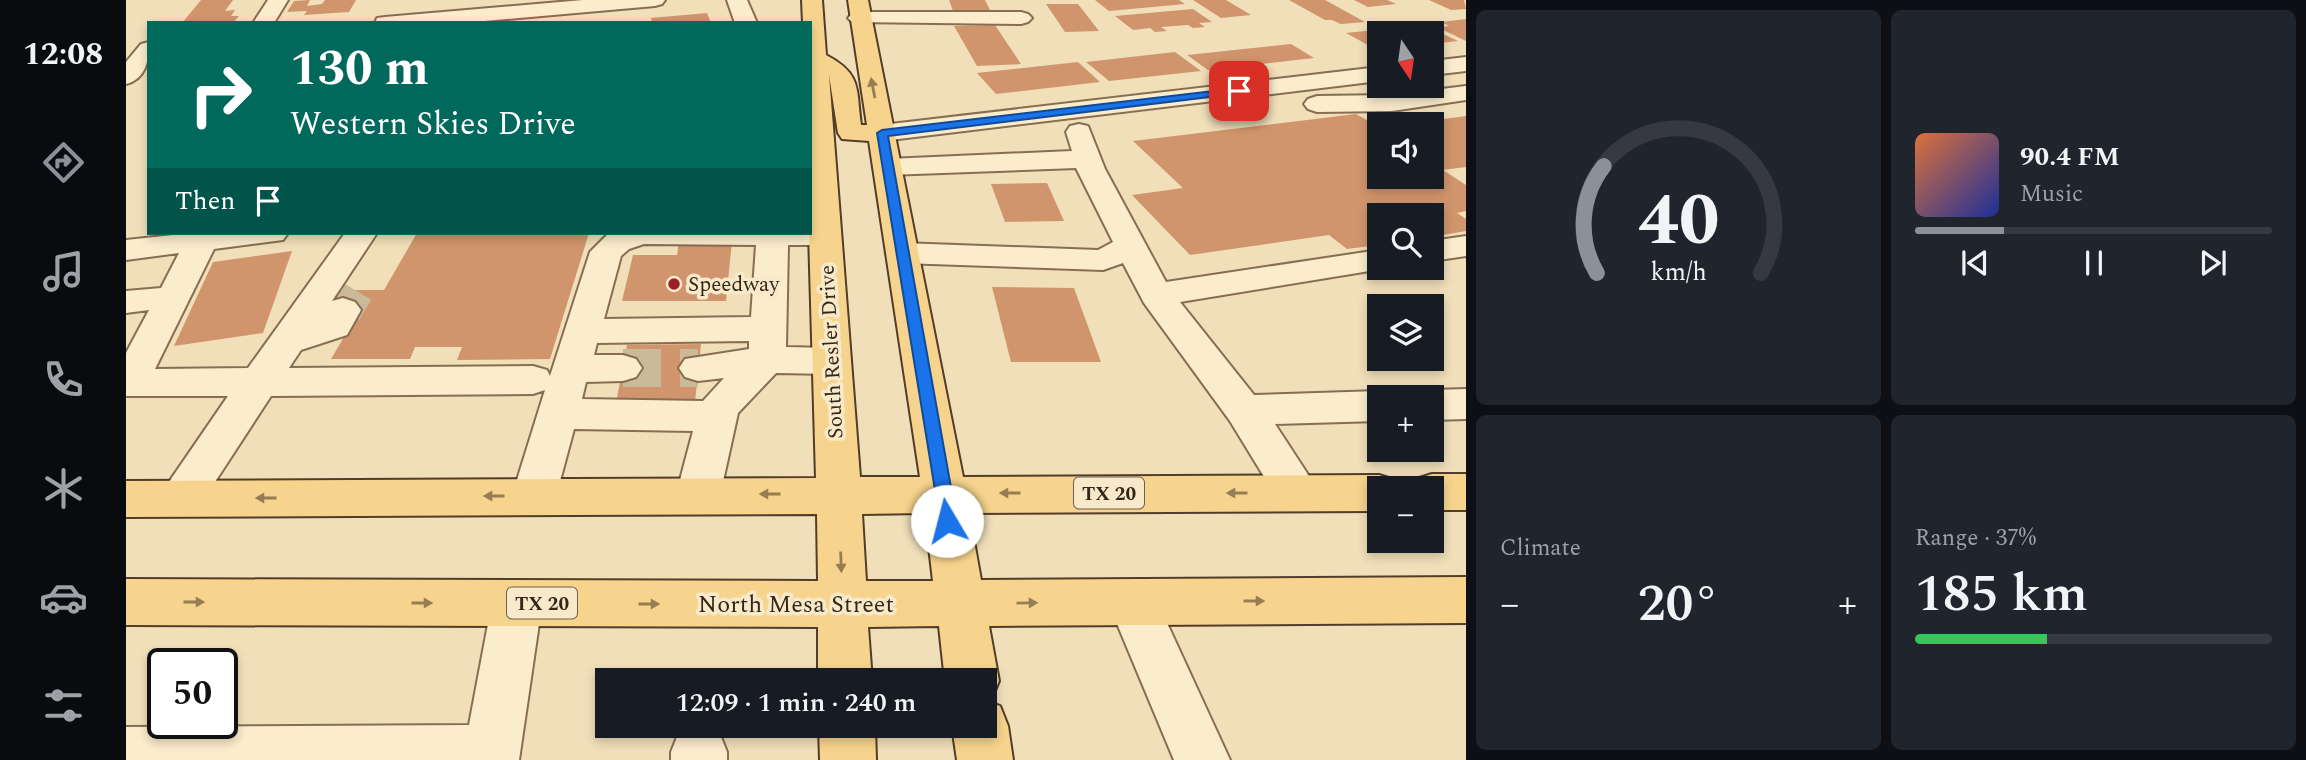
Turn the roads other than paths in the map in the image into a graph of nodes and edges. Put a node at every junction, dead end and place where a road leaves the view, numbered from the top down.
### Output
1 (278, 0) edge
2 (655, 0) edge
3 (737, 0) edge
4 (812, 0) edge
5 (492, 7) edge
6 (859, 9) edge
7 (562, 15) edge
8 (1021, 18) dead end
9 (464, 19) edge
10 (264, 21) edge
11 (424, 21) edge
12 (745, 21) edge
13 (147, 42) edge
14 (126, 44) edge
15 (147, 51) edge
16 (813, 53) edge
17 (1466, 64) edge
18 (1444, 67) edge
19 (126, 77) edge
20 (1367, 78) edge
21 (1466, 93) edge
22 (1191, 97) junction
23 (1308, 99) junction
24 (1053, 113) junction
25 (1244, 114) dead end
26 (1217, 117) junction
27 (814, 123) edge
28 (882, 133) junction
29 (1084, 145) junction
30 (888, 167) junction
31 (816, 182) edge
32 (250, 235) edge
33 (360, 235) edge
34 (643, 235) edge
35 (768, 235) edge
36 (805, 235) edge
37 (825, 236) junction
38 (218, 238) edge
39 (1131, 246) junction
40 (1466, 246) edge
41 (1444, 249) edge
42 (126, 250) edge
43 (902, 253) junction
44 (1367, 262) edge
45 (1156, 295) junction
46 (582, 331) junction
47 (767, 344) junction
48 (831, 361) junction
49 (623, 368) tunnel mouth
50 (698, 368) tunnel mouth
51 (571, 369) junction
52 (533, 380) dead end
53 (260, 382) junction
54 (1466, 404) edge
55 (1444, 405) edge
56 (1367, 406) edge
57 (1244, 410) junction
58 (558, 414) junction
59 (717, 416) junction
60 (1444, 492) edge
61 (1466, 492) edge
62 (1298, 493) junction
63 (1367, 493) edge
64 (839, 494) junction
65 (944, 494) junction
66 (698, 495) junction
67 (534, 496) junction
68 (180, 498) junction
69 (126, 499) edge
70 (1466, 600) edge
71 (126, 602) edge
72 (1133, 602) junction
73 (517, 603) junction
74 (959, 603) junction
75 (842, 604) junction
76 (844, 668) edge
77 (970, 668) edge
78 (847, 738) edge
79 (982, 738) edge
80 (126, 755) edge
81 (491, 757) edge
82 (848, 760) edge
83 (985, 760) edge
84 (1202, 760) edge

1 - 10 street
2 - 7 street
3 - 12 street
4 - 16 main road, South Resler Drive
5 - 7 street
5 - 9 street
6 - 8 street
28 -> 6 main road
9 - 11 street
13 - 14 street
15 - 19 street
16 - 27 main road, South Resler Drive
16 - 28 main road
17 - 18 street
20 - 23 street
21 - 23 street
22 - 23 street
22 - 24 street
22 - 26 street
24 - 28 street
24 - 29 street
25 - 26 street
26 - 29 street
27 - 31 main road, South Resler Drive
28 - 30 main road
29 - 30 street
29 - 39 street
30 - 43 main road
31 - 37 main road, South Resler Drive
32 - 38 street
33 - 53 street
34 - 46 street
35 - 47 street
36 - 37 street
37 - 48 main road, South Resler Drive
38 - 42 street
38 - 53 street
39 - 43 street
39 - 45 street
40 - 41 street
43 - 65 main road
44 - 45 street
45 - 57 street
46 - 47 street
46 - 51 street
47 - 48 street
47 - 50 street
47 - 59 street
48 - 64 main road, South Resler Drive
49 - 51 street
51 - 58 street
52 - 53 street
53 - 68 street
54 - 55 street
56 - 57 street
57 - 62 street
58 - 59 street
58 - 67 street
59 - 66 street
60 - 61 main road
62 - 63 main road, TX 20
62 -> 65 main road, TX 20
64 - 65 main road, TX 20
64 -> 66 main road, TX 20
64 -> 75 main road, South Resler Drive
65 - 74 main road
66 - 67 main road, TX 20
67 -> 68 main road, TX 20
68 - 69 main road, TX 20
72 -> 70 main road, North Mesa Street / TX 20
71 -> 73 main road, North Mesa Street / TX 20
74 -> 72 main road, North Mesa Street / TX 20
72 - 84 street
73 -> 75 main road, North Mesa Street / TX 20
73 - 81 street
74 - 75 main road, North Mesa Street / TX 20
74 - 77 main road
75 - 76 main road, South Resler Drive
78 - 82 main road
79 - 83 main road
80 - 81 street

